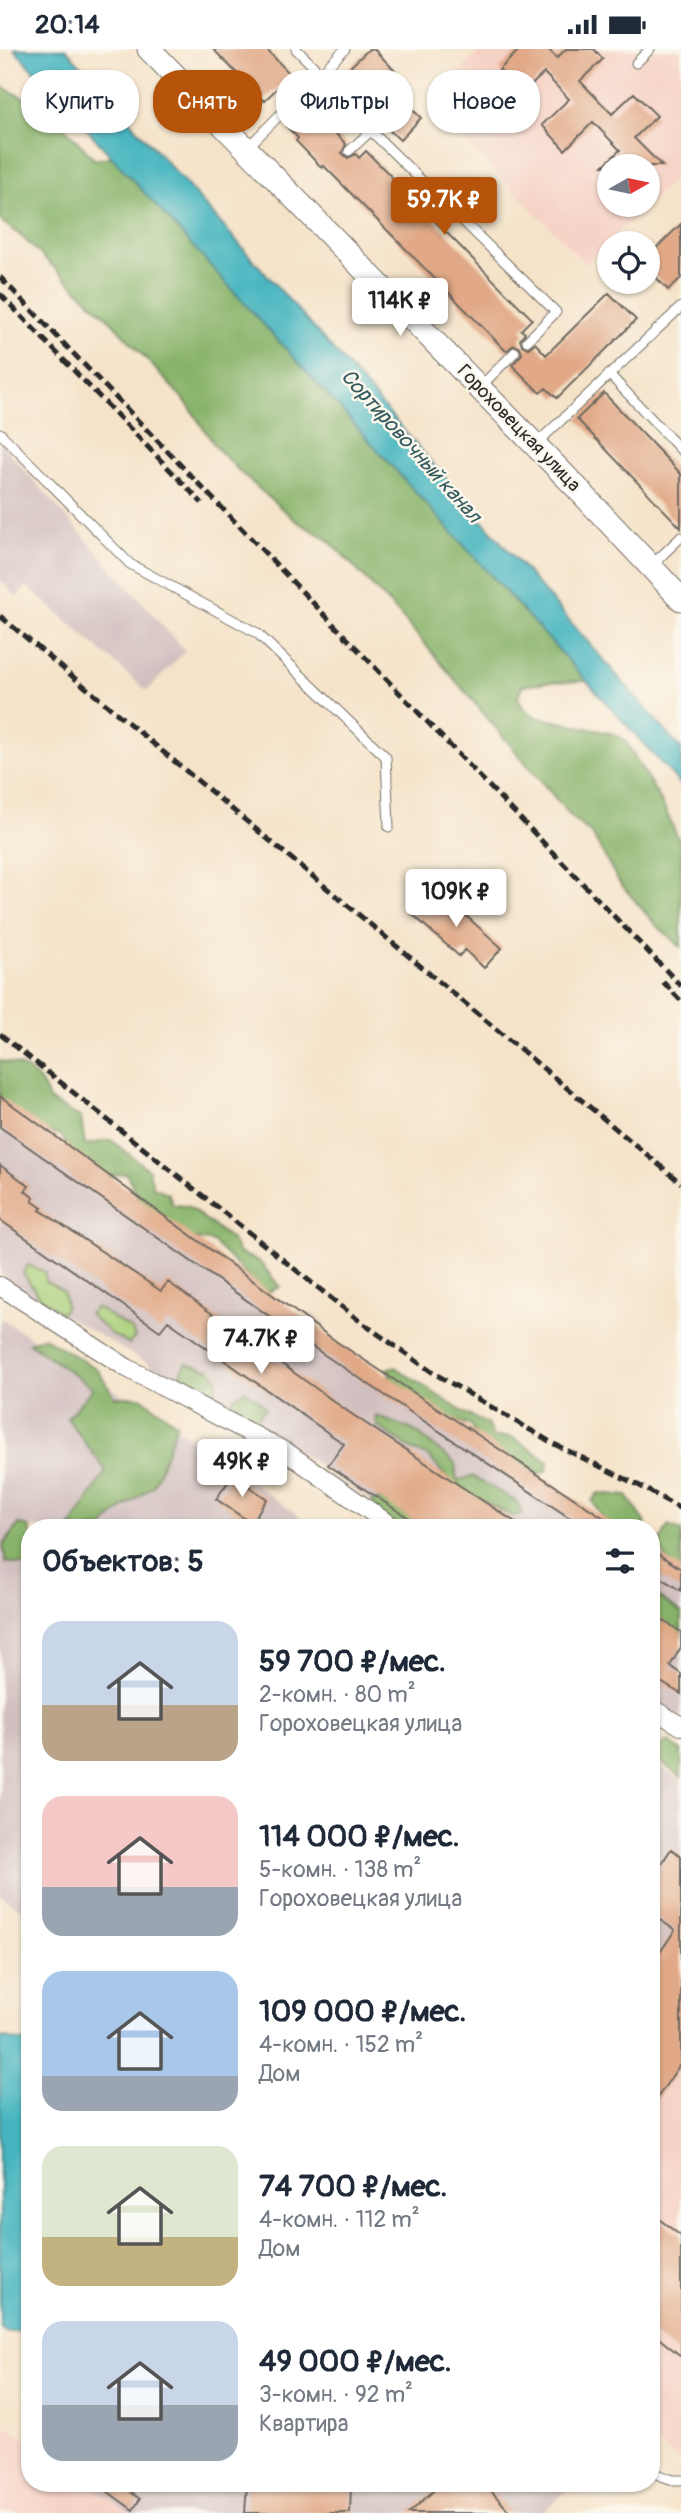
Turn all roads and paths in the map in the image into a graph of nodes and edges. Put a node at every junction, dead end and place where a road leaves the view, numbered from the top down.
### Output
1 (149, 49) edge
2 (296, 49) edge
3 (345, 49) edge
4 (650, 49) edge
5 (636, 63) dead end
6 (317, 70) edge
7 (323, 70) edge
8 (276, 118) edge
9 (246, 149) junction
10 (349, 151) dead end
11 (681, 307) edge
12 (527, 341) dead end
13 (515, 352) dead end
14 (609, 374) junction
15 (479, 388) junction
16 (0, 433) edge
17 (535, 445) junction
18 (681, 450) edge
19 (681, 537) edge
20 (650, 567) junction
21 (681, 599) edge
22 (389, 827) dead end
23 (0, 1286) edge
24 (381, 1519) edge
25 (660, 1713) edge
26 (681, 1726) edge
27 (660, 2475) edge
28 (681, 2480) edge

1 - 9 street, Гороховецкая улица
2 - 6 lane
3 - 7 lane
4 - 5 lane
8 - 9 lane
9 - 15 street, Гороховецкая улица
10 - 12 lane
11 - 14 lane
13 - 15 lane
14 - 17 lane
14 - 18 lane
15 - 17 street, Гороховецкая улица
16 - 22 lane
17 - 20 street, Гороховецкая улица
19 - 20 lane
20 - 21 street, Гороховецкая улица
23 - 24 street
25 - 26 street
27 - 28 lane

